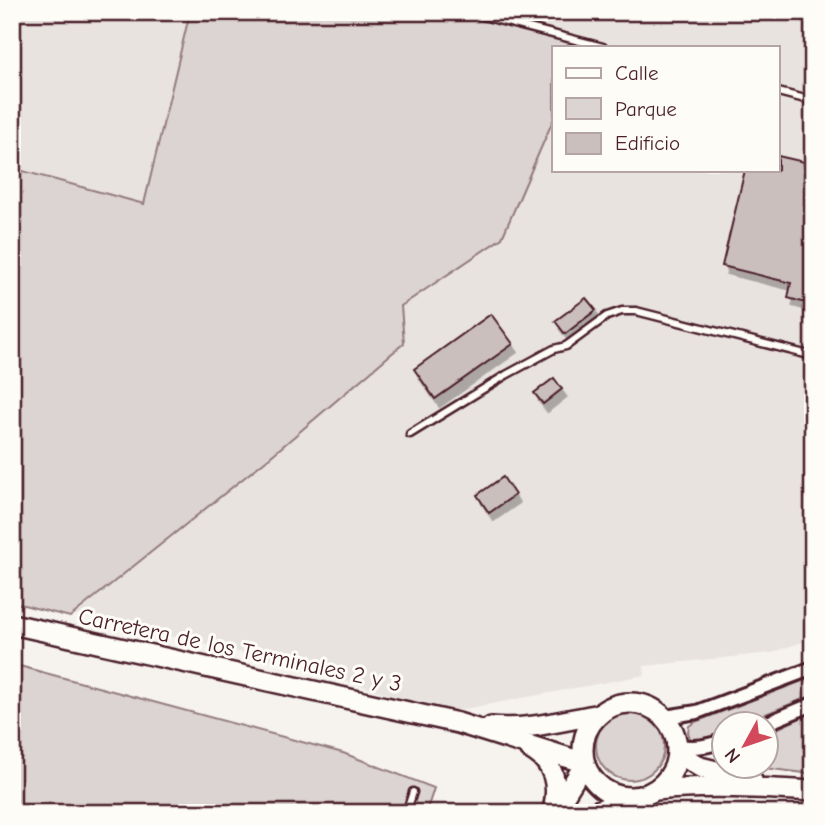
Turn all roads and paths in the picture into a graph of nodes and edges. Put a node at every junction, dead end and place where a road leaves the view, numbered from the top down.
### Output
1 (467, 12) edge
2 (599, 46) edge
3 (780, 93) edge
4 (813, 101) edge
5 (813, 356) edge
6 (410, 435) dead end
7 (12, 624) edge
8 (813, 668) edge
9 (813, 704) edge
10 (600, 714) junction
11 (665, 717) junction
12 (780, 717) edge
13 (458, 723) junction
14 (520, 743) junction
15 (710, 745) edge
16 (678, 750) junction
17 (585, 763) junction
18 (656, 790) junction
19 (805, 791) edge
20 (413, 792) dead end
21 (632, 797) junction
22 (406, 813) edge
23 (553, 813) edge
24 (590, 813) edge

1 - 2 lane
3 - 4 lane
5 - 6 lane
7 - 13 main road, Carretera de los Terminales 2 y 3
8 - 11 street
9 - 12 street
10 - 11 main road
10 - 13 main road, Carretera de los Terminales 2 y 3
10 - 17 main road
11 - 16 main road
13 - 14 main road, Carretera de los Terminales 2 y 3
14 - 17 main road, Carretera de los Terminales 2 y 3
14 - 23 main road
15 - 16 street
16 - 18 main road
16 - 19 main road
17 - 21 main road
17 - 23 street
18 - 19 main road
18 - 21 main road
20 - 22 lane
21 - 24 street

